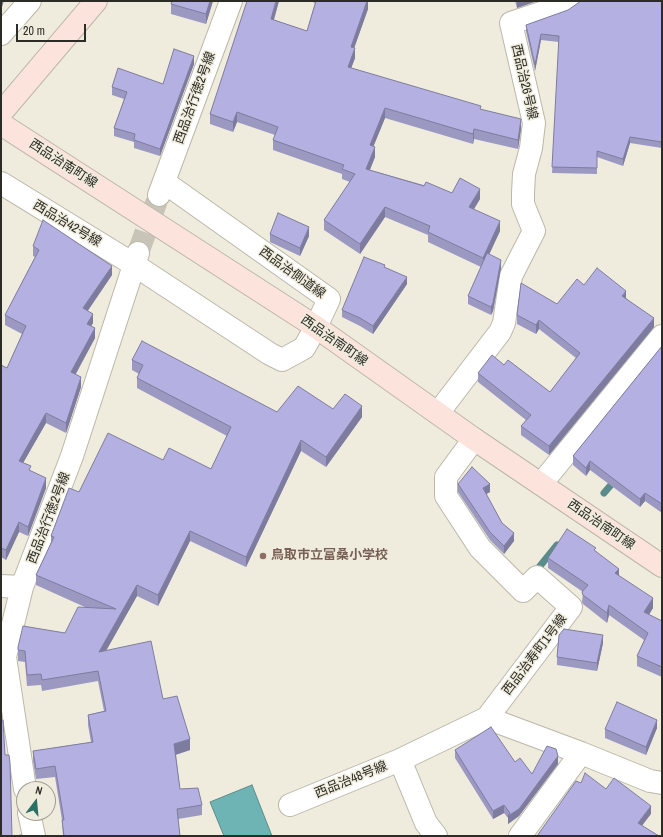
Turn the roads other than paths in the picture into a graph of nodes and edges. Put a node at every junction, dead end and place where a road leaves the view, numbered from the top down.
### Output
1 (30, 1) edge
2 (96, 1) edge
3 (232, 1) edge
4 (570, 1) edge
5 (1, 34) edge
6 (1, 113) edge
7 (1, 124) edge
8 (1, 183) edge
9 (161, 188) joint
10 (136, 258) junction
11 (316, 327) junction
12 (662, 336) edge
13 (438, 413) junction
14 (474, 439) junction
15 (541, 484) junction
16 (662, 566) edge
17 (1, 586) edge
18 (22, 587) junction
19 (7, 707) edge
20 (487, 718) junction
21 (581, 753) junction
22 (400, 760) junction
23 (23, 781) edge
24 (662, 783) edge
25 (290, 805) dead end
26 (31, 821) edge
27 (34, 836) edge
28 (436, 836) edge
29 (520, 836) edge

1 - 5 street
2 - 6 street
3 - 9 street, 西品治行徳2号線
4 - 13 street, 西品治26号線
7 - 11 street, 西品治南町線
8 - 10 street, 西品治42号線
9 - 11 street, 西品治側道線
10 - 11 street, 西品治側道線
10 - 18 street, 西品治行徳2号線
11 - 13 street, 西品治南町線
12 - 15 street
13 - 14 street, 西品治南町線
14 - 15 street, 西品治南町線
14 - 20 street, 西品治寿町1号線
15 - 16 street, 西品治南町線
17 - 18 street
18 - 19 street, 西品治行徳2号線
19 - 23 street, 西品治行徳2号線
20 - 21 street
20 - 22 street
21 - 24 street
21 - 29 street
22 - 25 street, 西品治48号線
22 - 28 street, 西品治48号線
26 - 27 street

